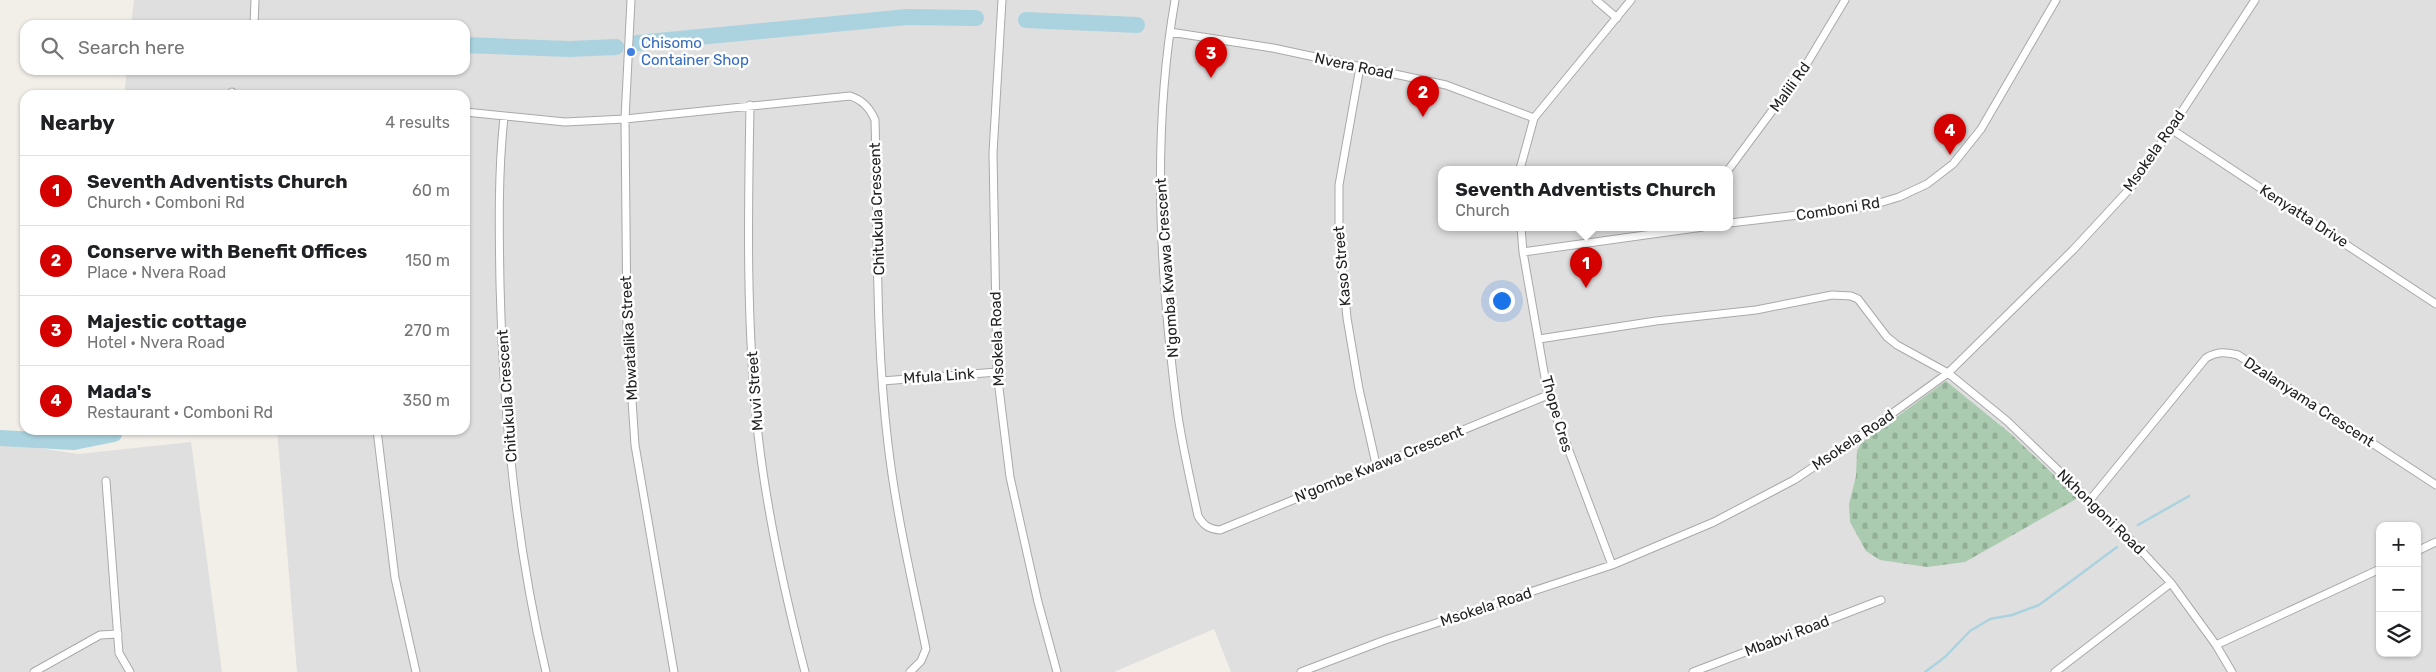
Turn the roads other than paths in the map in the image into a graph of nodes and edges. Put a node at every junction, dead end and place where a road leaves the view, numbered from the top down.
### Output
1 (255, 0) edge
2 (631, 0) edge
3 (1002, 0) edge
4 (1175, 0) edge
5 (1596, 0) edge
6 (1631, 0) edge
7 (1845, 0) edge
8 (2255, 0) edge
9 (2053, 1) edge
10 (1617, 18) junction
11 (254, 20) edge
12 (1170, 32) junction
13 (1360, 67) junction
14 (750, 105) junction
15 (470, 113) edge
16 (504, 117) junction
17 (1534, 118) junction
18 (624, 119) junction
19 (2171, 129) junction
20 (1521, 166) edge
21 (1731, 166) edge
22 (1733, 223) edge
23 (1521, 231) edge
24 (1674, 231) edge
25 (1523, 252) junction
26 (2435, 301) edge
27 (1538, 339) junction
28 (997, 372) junction
29 (1948, 373) junction
30 (882, 381) junction
31 (1548, 395) junction
32 (378, 435) edge
33 (1376, 464) junction
34 (106, 481) dead end
35 (2436, 485) edge
36 (2090, 500) junction
37 (1210, 529) joint
38 (2436, 542) edge
39 (2421, 549) edge
40 (1612, 565) junction
41 (2376, 571) edge
42 (2171, 583) junction
43 (1881, 600) dead end
44 (118, 634) junction
45 (2216, 645) junction
46 (1320, 669) edge
47 (34, 672) edge
48 (130, 672) edge
49 (416, 672) edge
50 (546, 672) edge
51 (674, 672) edge
52 (805, 672) edge
53 (910, 672) edge
54 (1058, 672) edge
55 (1301, 672) edge
56 (1693, 672) edge
57 (2055, 672) edge
58 (2232, 672) edge

1 - 11 street
2 - 18 street, Mbwatalika Street
3 - 28 street, Msokela Road
4 - 12 street, N'gomba Kwawa Crescent
5 - 10 street
6 - 10 street
7 - 21 street, Malili Rd
8 - 19 street, Msokela Road
9 - 22 street, Comboni Rd
10 - 17 street
12 - 13 street, Nvera Road
12 - 37 street, N'gomba Kwawa Crescent
13 - 17 street, Nvera Road
13 - 33 street, Kaso Street
14 - 18 street, Chitukula Crescent
14 - 30 street, Chitukula Crescent
14 - 52 street, Muvi Street
15 - 16 street, Chitukula Crescent
16 - 18 street, Chitukula Crescent
16 - 50 street, Chitukula Crescent
17 - 20 street
18 - 51 street, Mbwatalika Street
19 - 26 street, Kenyatta Drive
19 - 29 street, Msokela Road
23 - 25 street, Thope Cres
24 - 25 street
25 - 27 street, Thope Cres
27 - 29 street, Nkhongoni Road
27 - 31 street, Thope Cres
28 - 30 street, Mfula Link
28 - 54 street, Msokela Road
29 - 36 street, Nkhongoni Road
29 - 40 street, Msokela Road
30 - 53 street, Chitukula Crescent
31 - 33 street, N'gombe Kwawa Crescent
31 - 40 street, Thope Cres
32 - 49 street
33 - 37 street, N'gombe Kwawa Crescent
34 - 44 street
35 - 36 street, Dzalanyama Crescent
36 - 42 street, Nkhongoni Road
38 - 39 street
40 - 46 street, Msokela Road
41 - 45 street
42 - 45 street, Nkhongoni Road
42 - 57 street
43 - 56 street, Mbabvi Road
44 - 47 street
44 - 48 street
45 - 58 street, Nkhongoni Road
46 - 55 street, Msokela Road

